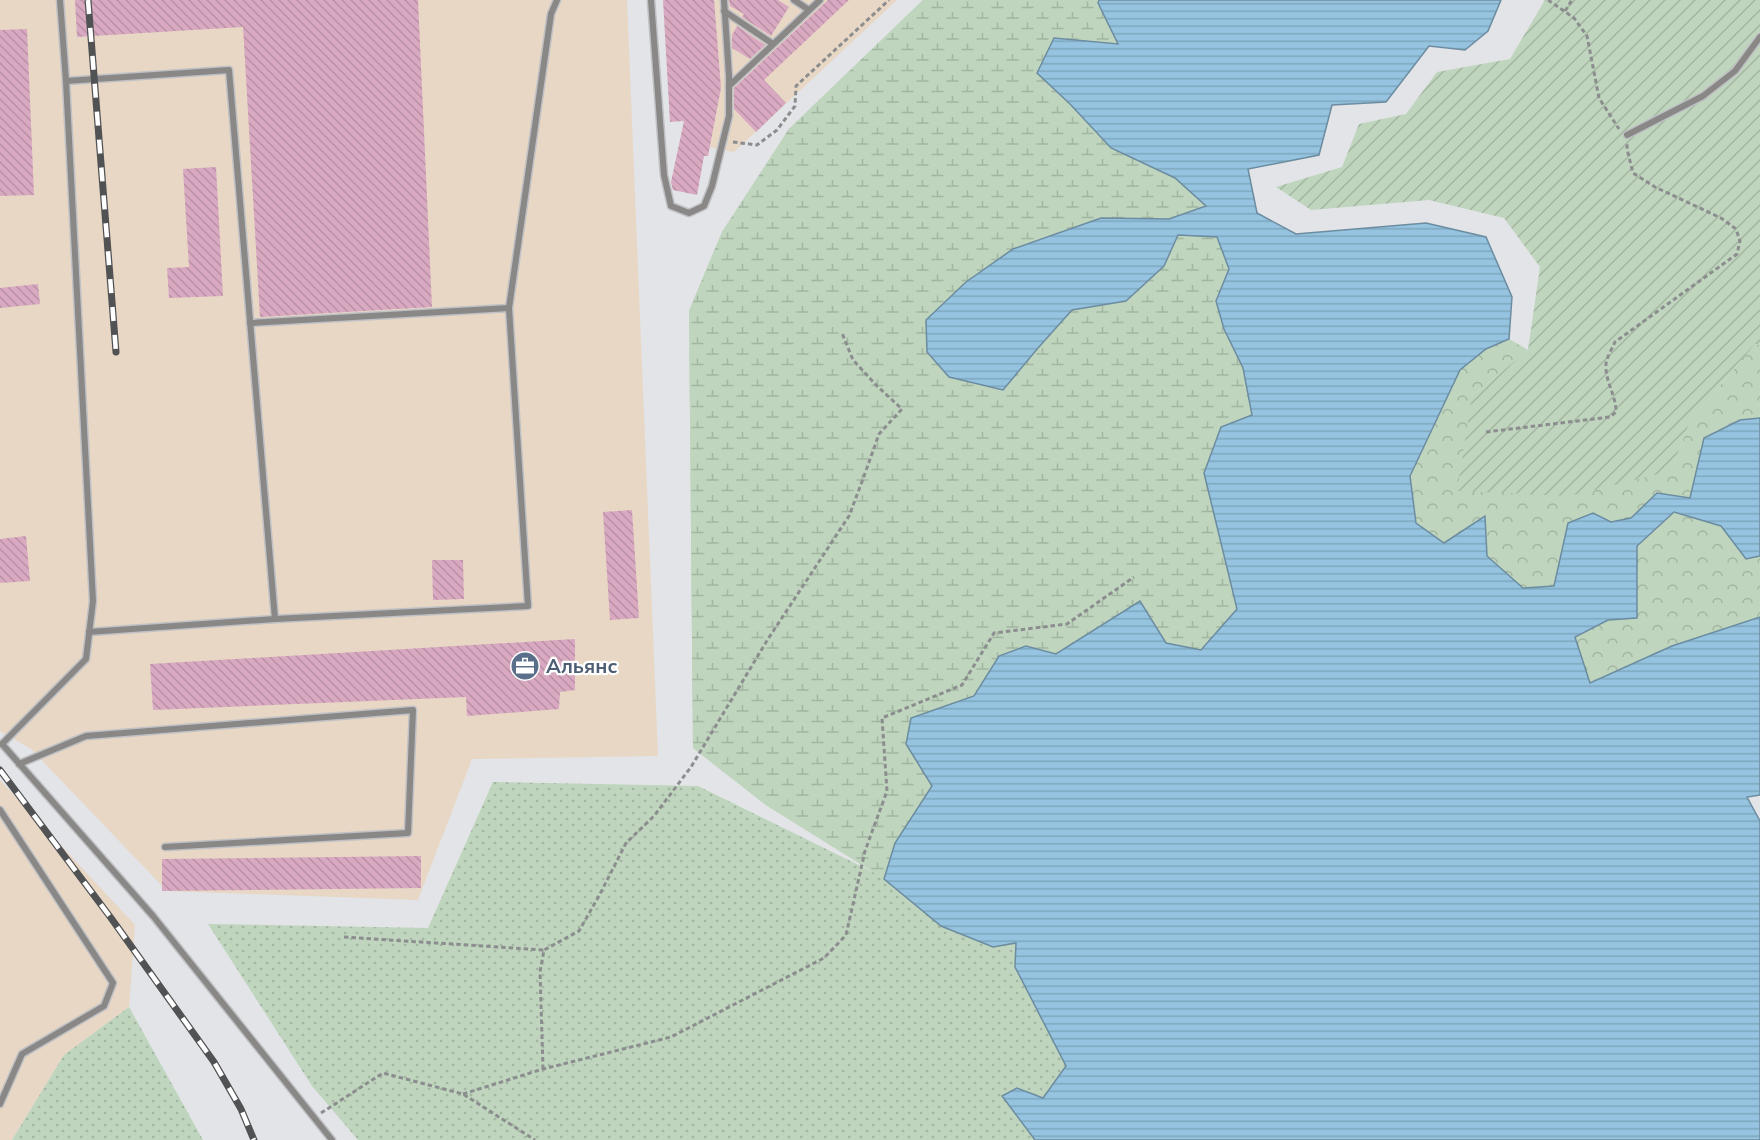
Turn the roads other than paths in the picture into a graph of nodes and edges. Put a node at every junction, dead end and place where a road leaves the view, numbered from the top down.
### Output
1 (60, 0) edge
2 (557, 0) edge
3 (651, 0) edge
4 (724, 0) edge
5 (794, 0) edge
6 (820, 0) edge
7 (809, 10) junction
8 (724, 11) junction
9 (1760, 37) edge
10 (773, 44) junction
11 (66, 81) junction
12 (729, 86) junction
13 (1627, 135) road end
14 (509, 308) junction
15 (250, 323) junction
16 (274, 619) junction
17 (89, 632) junction
18 (1, 744) edge
19 (19, 764) junction
20 (0, 810) edge
21 (165, 847) dead end
22 (0, 1104) edge
23 (332, 1140) edge

1 - 11 lane
2 - 14 lane
3 - 12 lane
4 - 8 lane
5 - 7 lane
6 - 7 lane
7 - 10 lane
8 - 10 lane
8 - 12 lane
9 - 13 lane
10 - 12 lane
11 - 15 lane
11 - 17 lane
14 - 15 lane
14 - 16 lane
15 - 16 lane
16 - 17 lane
17 - 18 lane
18 - 19 lane
19 - 21 lane
19 - 23 lane
20 - 22 lane

